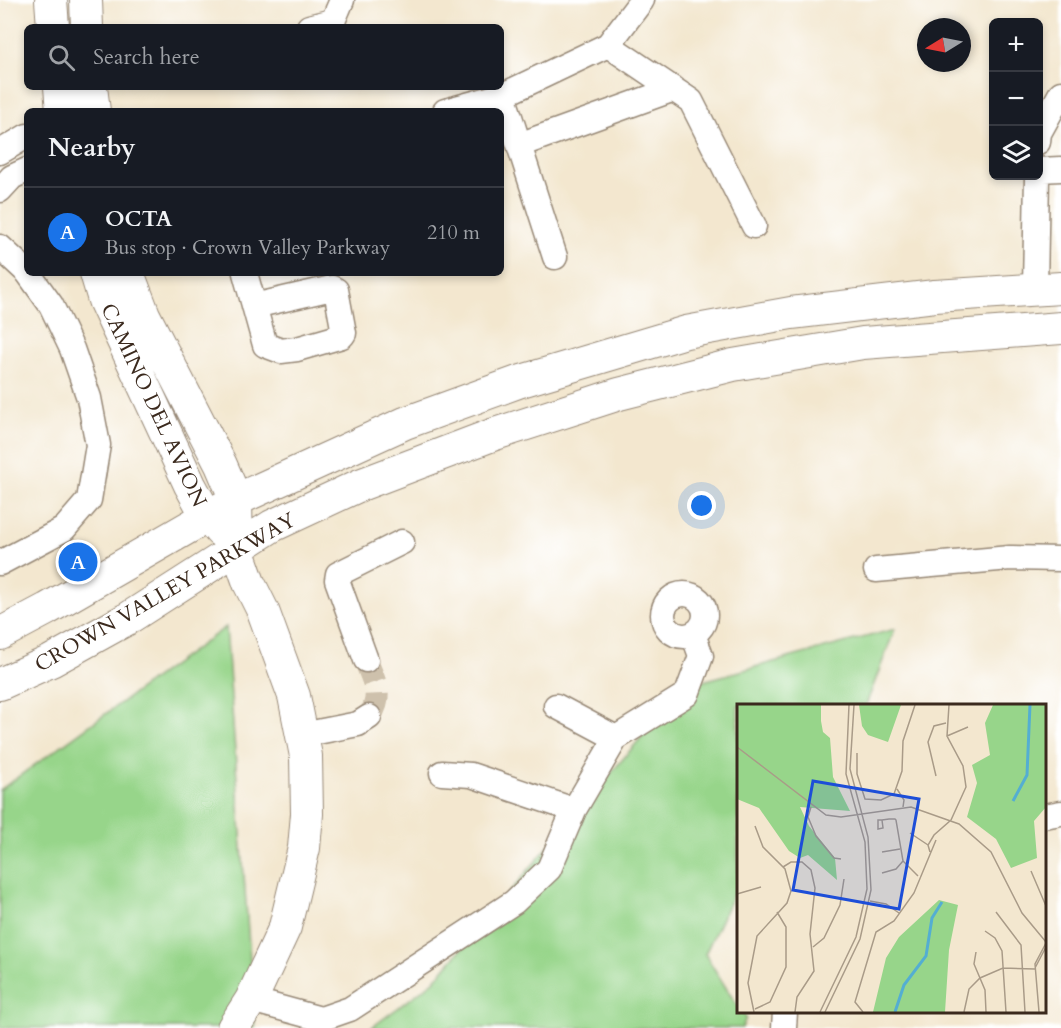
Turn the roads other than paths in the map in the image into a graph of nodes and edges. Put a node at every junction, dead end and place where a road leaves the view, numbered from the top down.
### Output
1 (51, 0) edge
2 (86, 0) edge
3 (642, 0) edge
4 (336, 16) edge
5 (53, 24) edge
6 (87, 24) edge
7 (316, 24) edge
8 (608, 45) junction
9 (674, 89) junction
10 (60, 90) edge
11 (91, 90) edge
12 (503, 95) junction
13 (1060, 97) edge
14 (62, 108) edge
15 (94, 108) edge
16 (456, 108) edge
17 (1043, 127) edge
18 (24, 138) edge
19 (519, 145) junction
20 (0, 152) edge
21 (1043, 170) edge
22 (1061, 170) edge
23 (24, 171) edge
24 (1037, 180) edge
25 (0, 190) edge
26 (754, 226) dead end
27 (0, 247) edge
28 (555, 257) dead end
29 (24, 269) edge
30 (30, 276) edge
31 (97, 276) edge
32 (129, 276) edge
33 (246, 276) edge
34 (1048, 288) edge
35 (254, 306) dead end
36 (1061, 328) edge
37 (236, 500) junction
38 (207, 515) junction
39 (402, 542) dead end
40 (237, 549) junction
41 (1061, 559) edge
42 (0, 563) edge
43 (876, 570) dead end
44 (0, 634) edge
45 (693, 634) dead end
46 (366, 660) tunnel mouth
47 (0, 684) edge
48 (556, 706) dead end
49 (369, 717) dead end
50 (302, 735) junction
51 (616, 738) junction
52 (442, 774) dead end
53 (574, 810) junction
54 (1061, 813) edge
55 (1046, 816) edge
56 (251, 1000) junction
57 (785, 1013) edge
58 (233, 1028) edge
59 (784, 1028) edge

1 - 5 main road
2 - 6 main road
3 - 8 street
4 - 7 street
8 - 9 street
8 - 12 street
9 - 19 street
9 - 26 street
10 - 14 main road
11 - 15 main road
12 - 16 street
12 - 19 street
13 - 17 street
18 - 20 street
19 - 28 street
21 - 22 street
23 - 25 street
24 - 34 street
27 - 29 street
30 - 42 street
31 - 38 main road, CAMINO DEL AVION
32 - 37 main road, CAMINO DEL AVION
33 - 35 street
34 - 37 main road, CROWN VALLEY PARKWAY
36 - 40 main road, CROWN VALLEY PARKWAY
37 - 38 main road, CROWN VALLEY PARKWAY
37 - 40 main road, CAMINO DEL AVION
38 - 40 main road, CAMINO DEL AVION
38 - 44 main road, CROWN VALLEY PARKWAY
39 - 46 street
40 - 47 main road, CROWN VALLEY PARKWAY
40 - 50 main road
41 - 43 street
45 - 51 street
48 - 51 street
49 - 50 street
50 - 56 main road
51 - 53 street
52 - 53 street
53 - 56 street
54 - 55 street
56 - 58 main road
57 - 59 street

